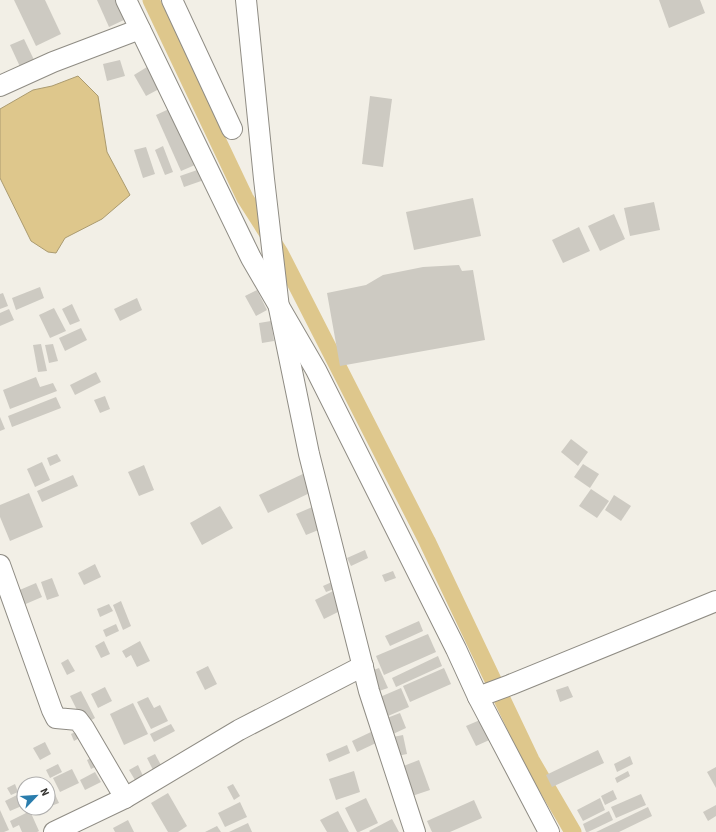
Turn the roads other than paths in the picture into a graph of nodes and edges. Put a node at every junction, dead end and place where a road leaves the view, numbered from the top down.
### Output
1 (126, 0) edge
2 (172, 0) edge
3 (246, 0) edge
4 (140, 29) junction
5 (0, 86) edge
6 (232, 129) dead end
7 (279, 308) junction
8 (0, 565) edge
9 (716, 601) edge
10 (362, 666) junction
11 (483, 696) junction
12 (125, 798) junction
13 (54, 832) edge
14 (415, 832) edge
15 (549, 832) edge

1 - 4 street
2 - 6 street
3 - 7 street
4 - 5 street
4 - 7 street
7 - 10 street
7 - 11 street
8 - 12 street
9 - 11 street
10 - 12 street
10 - 14 street
11 - 15 street
12 - 13 street

